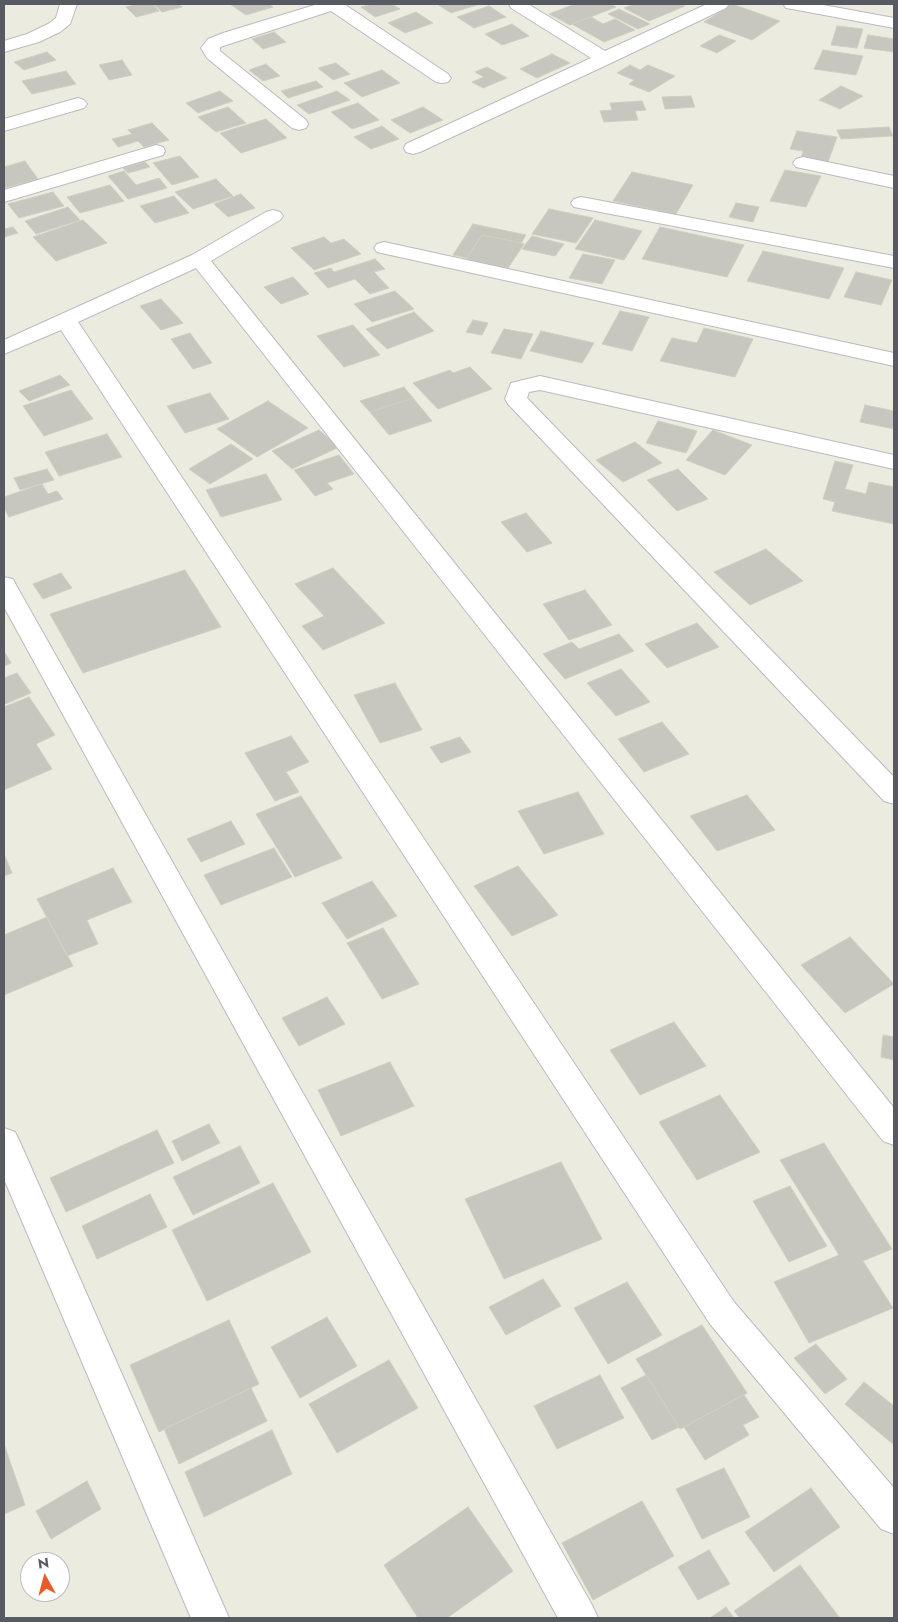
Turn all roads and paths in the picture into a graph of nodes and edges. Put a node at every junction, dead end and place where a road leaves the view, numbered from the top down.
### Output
1 (68, 4) edge
2 (334, 4) edge
3 (517, 4) edge
4 (720, 4) edge
5 (792, 4) edge
6 (894, 23) edge
7 (4, 47) edge
8 (605, 59) junction
9 (442, 78) dead end
10 (78, 104) dead end
11 (299, 124) dead end
12 (4, 125) edge
13 (413, 148) dead end
14 (156, 152) dead end
15 (803, 163) dead end
16 (894, 182) edge
17 (4, 196) edge
18 (581, 203) dead end
19 (273, 216) dead end
20 (384, 248) dead end
21 (199, 259) junction
22 (894, 262) edge
23 (65, 319) junction
24 (4, 348) edge
25 (894, 360) edge
26 (894, 462) edge
27 (4, 585) edge
28 (894, 794) edge
29 (894, 1131) edge
30 (4, 1142) edge
31 (894, 1516) edge
32 (210, 1618) edge
33 (579, 1618) edge

1 - 7 street
2 - 9 street
2 - 11 street
3 - 8 street
4 - 8 street
5 - 6 street
8 - 13 street
10 - 12 street
14 - 17 street
15 - 16 street
18 - 22 street
19 - 21 street
20 - 25 street
21 - 23 street
21 - 29 street
23 - 24 street
23 - 31 street
26 - 28 street
27 - 33 street
30 - 32 street

